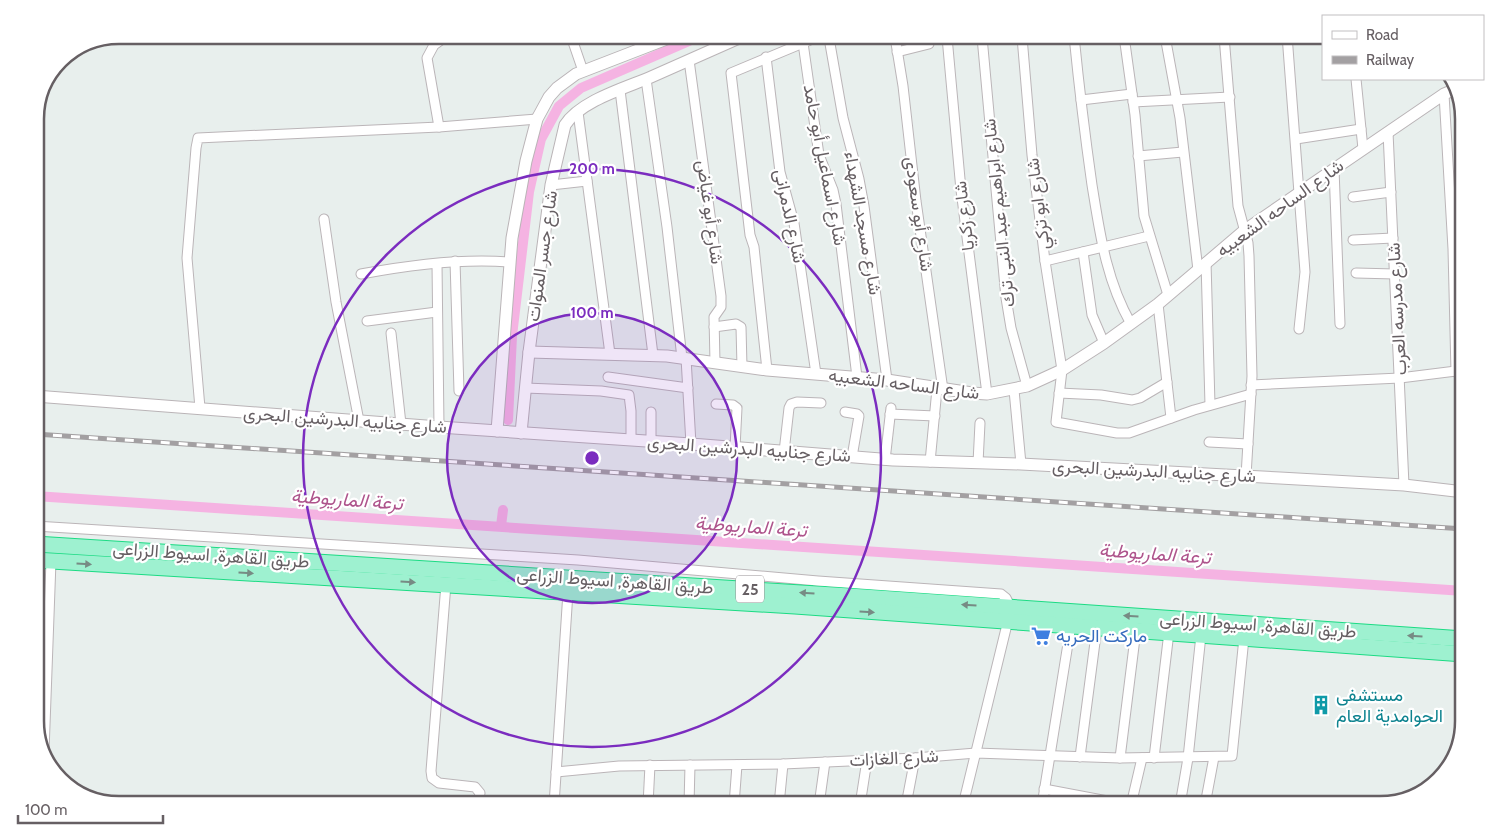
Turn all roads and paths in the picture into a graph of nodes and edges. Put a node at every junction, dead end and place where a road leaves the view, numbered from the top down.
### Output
1 (435, 44) edge
2 (574, 44) edge
3 (655, 44) edge
4 (725, 44) edge
5 (801, 44) edge
6 (803, 44) edge
7 (830, 44) edge
8 (896, 44) edge
9 (929, 44) dead end
10 (948, 44) edge
11 (983, 44) edge
12 (1023, 44) edge
13 (1075, 44) edge
14 (1125, 44) edge
15 (1166, 44) edge
16 (1225, 44) edge
17 (1288, 44) edge
18 (897, 52) junction
19 (766, 58) junction
20 (689, 60) junction
21 (583, 72) junction
22 (646, 79) junction
23 (1356, 80) edge
24 (620, 90) junction
25 (1450, 92) edge
26 (1444, 94) junction
27 (1230, 97) junction
28 (1132, 98) junction
29 (1081, 100) junction
30 (1176, 100) junction
31 (578, 112) junction
32 (537, 119) junction
33 (439, 127) junction
34 (1361, 129) junction
35 (1388, 132) junction
36 (1296, 139) junction
37 (1363, 150) junction
38 (1183, 152) junction
39 (1138, 156) junction
40 (1334, 169) junction
41 (587, 181) junction
42 (551, 185) junction
43 (1391, 192) junction
44 (1299, 193) junction
45 (1353, 197) dead end
46 (324, 219) dead end
47 (1245, 230) junction
48 (1149, 236) junction
49 (1393, 238) junction
50 (1353, 240) dead end
51 (1103, 247) junction
52 (1082, 252) junction
53 (1045, 261) junction
54 (455, 262) junction
55 (509, 262) junction
56 (436, 264) junction
57 (1202, 266) junction
58 (1356, 273) dead end
59 (361, 274) dead end
60 (1395, 274) junction
61 (1455, 284) edge
62 (1168, 295) junction
63 (1158, 304) junction
64 (437, 312) junction
65 (366, 321) dead end
66 (1131, 324) junction
67 (1340, 324) dead end
68 (714, 326) junction
69 (1299, 329) dead end
70 (391, 333) dead end
71 (1104, 343) junction
72 (529, 352) junction
73 (610, 354) junction
74 (653, 355) junction
75 (684, 358) junction
76 (715, 363) junction
77 (742, 367) junction
78 (767, 370) junction
79 (1062, 370) junction
80 (1455, 372) edge
81 (816, 374) junction
82 (608, 377) dead end
83 (857, 377) junction
84 (1400, 378) junction
85 (887, 380) junction
86 (1167, 382) junction
87 (1027, 386) junction
88 (525, 388) junction
89 (688, 388) junction
90 (940, 389) junction
91 (1014, 390) junction
92 (1251, 390) junction
93 (458, 391) dead end
94 (1059, 393) junction
95 (987, 394) junction
96 (44, 397) edge
97 (821, 403) dead end
98 (716, 404) dead end
99 (1210, 405) junction
100 (200, 408) junction
101 (651, 412) dead end
102 (845, 412) dead end
103 (934, 416) junction
104 (1170, 418) junction
105 (359, 421) junction
106 (980, 423) dead end
107 (401, 424) junction
108 (439, 427) junction
109 (497, 431) junction
110 (521, 433) junction
111 (631, 440) junction
112 (651, 441) junction
113 (1209, 442) dead end
114 (691, 444) junction
115 (1248, 444) junction
116 (735, 448) junction
117 (784, 452) junction
118 (852, 457) junction
119 (885, 460) junction
120 (930, 462) junction
121 (978, 464) junction
122 (1021, 464) junction
123 (1246, 476) junction
124 (1404, 485) junction
125 (1455, 491) edge
126 (44, 527) edge
127 (44, 545) edge
128 (44, 561) edge
129 (51, 561) junction
130 (446, 584) junction
131 (568, 592) junction
132 (1010, 615) junction
133 (1071, 625) junction
134 (1097, 627) junction
135 (1136, 630) junction
136 (1169, 632) junction
137 (1201, 635) junction
138 (1244, 638) junction
139 (1455, 639) edge
140 (1455, 653) edge
141 (45, 733) edge
142 (976, 753) junction
143 (1050, 756) junction
144 (1080, 757) junction
145 (1214, 757) junction
146 (915, 758) junction
147 (1120, 758) junction
148 (1142, 758) junction
149 (1154, 758) junction
150 (1188, 758) junction
151 (867, 760) junction
152 (825, 762) junction
153 (783, 764) junction
154 (650, 765) junction
155 (737, 765) junction
156 (690, 766) junction
157 (556, 772) junction
158 (1044, 789) junction
159 (480, 796) edge
160 (555, 796) edge
161 (648, 796) edge
162 (688, 796) edge
163 (735, 796) edge
164 (780, 796) edge
165 (820, 796) edge
166 (861, 796) edge
167 (908, 796) edge
168 (965, 796) edge
169 (1043, 796) edge
170 (1081, 796) edge
171 (1134, 796) edge
172 (1182, 796) edge
173 (1207, 796) edge

1 - 33 street
2 - 21 street
3 - 21 street, شارع جسر المنوات
4 - 20 street, شارع جسر المنوات
5 - 19 street
6 - 83 street, شارع اسماعيل أبو حامد
7 - 85 street, شارع مسجد الشهداء
8 - 18 street, شارع أبو سعودى
9 - 18 street
10 - 95 street, شارع زكريا
11 - 87 street, شارع ابراهيم عبد النبى ترك
12 - 53 street, شارع ابو تركي
13 - 29 street
14 - 28 street
15 - 30 street
16 - 27 street
17 - 36 street
18 - 90 street, شارع أبو سعودى
19 - 78 street
19 - 81 street, شارع الدمرانى
20 - 22 street, شارع جسر المنوات
20 - 68 street, شارع أبو غياض
21 - 32 street, شارع جسر المنوات
22 - 24 street, شارع جسر المنوات
22 - 75 street
23 - 34 street
24 - 31 street, شارع جسر المنوات
24 - 74 street
25 - 26 street, شارع الساحه الشعبيه
26 - 35 street, شارع الساحه الشعبيه
26 - 61 street
27 - 30 street
27 - 47 street
28 - 29 street
28 - 30 street
28 - 39 street
29 - 51 street
30 - 38 street
31 - 41 street
31 - 42 street, شارع جسر المنوات
32 - 33 street
32 - 55 street, شارع جسر المنوات
33 - 100 street
34 - 36 street
34 - 37 street
35 - 37 street, شارع الساحه الشعبيه
35 - 43 street, شارع مدرسه العرب
36 - 44 street
37 - 40 street, شارع الساحه الشعبيه
38 - 39 street
38 - 57 street
39 - 48 street
40 - 44 street, شارع الساحه الشعبيه
40 - 67 street
41 - 42 street
41 - 73 street
42 - 72 street, شارع جسر المنوات
43 - 45 street
43 - 49 street, شارع مدرسه العرب
44 - 47 street, شارع الساحه الشعبيه
44 - 69 street
46 - 105 street
47 - 57 street, شارع الساحه الشعبيه
47 - 92 street
48 - 51 street
48 - 62 street
49 - 50 street
49 - 60 street, شارع مدرسه العرب
51 - 52 street
51 - 66 street
52 - 53 street
52 - 71 street
53 - 79 street, شارع ابو تركي
54 - 55 street
54 - 56 street
54 - 93 street
55 - 109 street, شارع جسر المنوات
56 - 59 street
56 - 64 street
57 - 62 street, شارع الساحه الشعبيه
57 - 99 street
58 - 60 street
60 - 84 street, شارع مدرسه العرب
62 - 63 street, شارع الساحه الشعبيه
63 - 66 street, شارع الساحه الشعبيه
63 - 86 street
64 - 65 street
64 - 108 street
66 - 71 street, شارع الساحه الشعبيه
68 - 76 street, شارع أبو غياض
68 - 77 street
70 - 107 street
71 - 79 street, شارع الساحه الشعبيه
72 - 73 street, شارع الساحه الشعبيه
72 - 88 street, شارع جسر المنوات
73 - 74 street, شارع الساحه الشعبيه
74 - 75 street, شارع الساحه الشعبيه
75 - 76 street, شارع الساحه الشعبيه
75 - 89 street
76 - 77 street, شارع الساحه الشعبيه
77 - 78 street, شارع الساحه الشعبيه
78 - 81 street, شارع الساحه الشعبيه
79 - 87 street, شارع الساحه الشعبيه
79 - 94 street, شارع ابو تركي
80 - 84 street
81 - 83 street, شارع الساحه الشعبيه
82 - 89 street
83 - 85 street, شارع الساحه الشعبيه
84 - 92 street
84 - 124 street, شارع مدرسه العرب
85 - 90 street, شارع الساحه الشعبيه
86 - 94 street
86 - 104 street
87 - 91 street, شارع الساحه الشعبيه
88 - 110 street, شارع جسر المنوات
88 - 111 street
89 - 114 street
90 - 95 street, شارع الساحه الشعبيه
90 - 103 street, شارع أبو سعودى
91 - 95 street, شارع الساحه الشعبيه
91 - 122 street
92 - 99 street
92 - 115 street
94 - 104 street, شارع ابو تركي
96 - 100 street, شارع جنابيه البدرشين البحرى
97 - 117 street
98 - 116 street
99 - 104 street
100 - 105 street, شارع جنابيه البدرشين البحرى
101 - 112 street
102 - 118 street
103 - 119 street
103 - 120 street, شارع أبو سعودى
105 - 107 street, شارع جنابيه البدرشين البحرى
106 - 121 street
107 - 108 street, شارع جنابيه البدرشين البحرى
108 - 109 street, شارع جنابيه البدرشين البحرى
109 - 110 street, شارع جنابيه البدرشين البحرى
110 - 111 street, شارع جنابيه البدرشين البحرى
111 - 112 street, شارع جنابيه البدرشين البحرى
112 - 114 street, شارع جنابيه البدرشين البحرى
113 - 115 street
114 - 116 street, شارع جنابيه البدرشين البحرى
115 - 123 street
116 - 117 street, شارع جنابيه البدرشين البحرى
117 - 118 street, شارع جنابيه البدرشين البحرى
118 - 119 street, شارع جنابيه البدرشين البحرى
119 - 120 street, شارع جنابيه البدرشين البحرى
120 - 121 street, شارع جنابيه البدرشين البحرى
121 - 122 street, شارع جنابيه البدرشين البحرى
122 - 123 street, شارع جنابيه البدرشين البحرى
123 - 124 street, شارع جنابيه البدرشين البحرى
124 - 125 street, شارع جنابيه البدرشين البحرى
126 - 132 street
132 -> 127 highway, طريق القاهرة, اسيوط الزراعى / 25
128 - 129 highway, طريق القاهرة, اسيوط الزراعى / 25
129 -> 130 highway, طريق القاهرة, اسيوط الزراعى / 25
129 - 141 street
130 - 131 highway, طريق القاهرة, اسيوط الزراعى / 25
130 - 159 street
131 -> 132 highway, طريق القاهرة, اسيوط الزراعى / 25
131 - 157 street
132 - 133 highway, طريق القاهرة, اسيوط الزراعى / 25
139 -> 132 highway, طريق القاهرة, اسيوط الزراعى / 25
132 - 142 street
133 - 134 highway, طريق القاهرة, اسيوط الزراعى / 25
133 - 143 street
134 - 135 highway, طريق القاهرة, اسيوط الزراعى / 25
134 - 144 street
135 - 136 highway, طريق القاهرة, اسيوط الزراعى / 25
135 - 147 street
136 - 137 highway, طريق القاهرة, اسيوط الزراعى / 25
136 - 149 street
137 - 138 highway, طريق القاهرة, اسيوط الزراعى / 25
137 - 150 street
138 - 140 highway, طريق القاهرة, اسيوط الزراعى / 25
138 - 145 street, شارع الغازات
142 - 143 street, شارع الغازات
142 - 146 street, شارع الغازات
142 - 168 street
143 - 144 street, شارع الغازات
143 - 158 street
144 - 147 street, شارع الغازات
145 - 150 street, شارع الغازات
145 - 173 street
146 - 151 street, شارع الغازات
146 - 167 street
147 - 148 street, شارع الغازات
148 - 149 street, شارع الغازات
148 - 171 street
149 - 150 street, شارع الغازات
150 - 172 street
151 - 152 street, شارع الغازات
151 - 166 street
152 - 153 street, شارع الغازات
152 - 165 street
153 - 155 street, شارع الغازات
153 - 164 street
154 - 156 street, شارع الغازات
154 - 157 street, شارع الغازات
154 - 161 street
155 - 156 street, شارع الغازات
155 - 163 street
156 - 162 street
157 - 160 street
158 - 169 street
158 - 170 street

